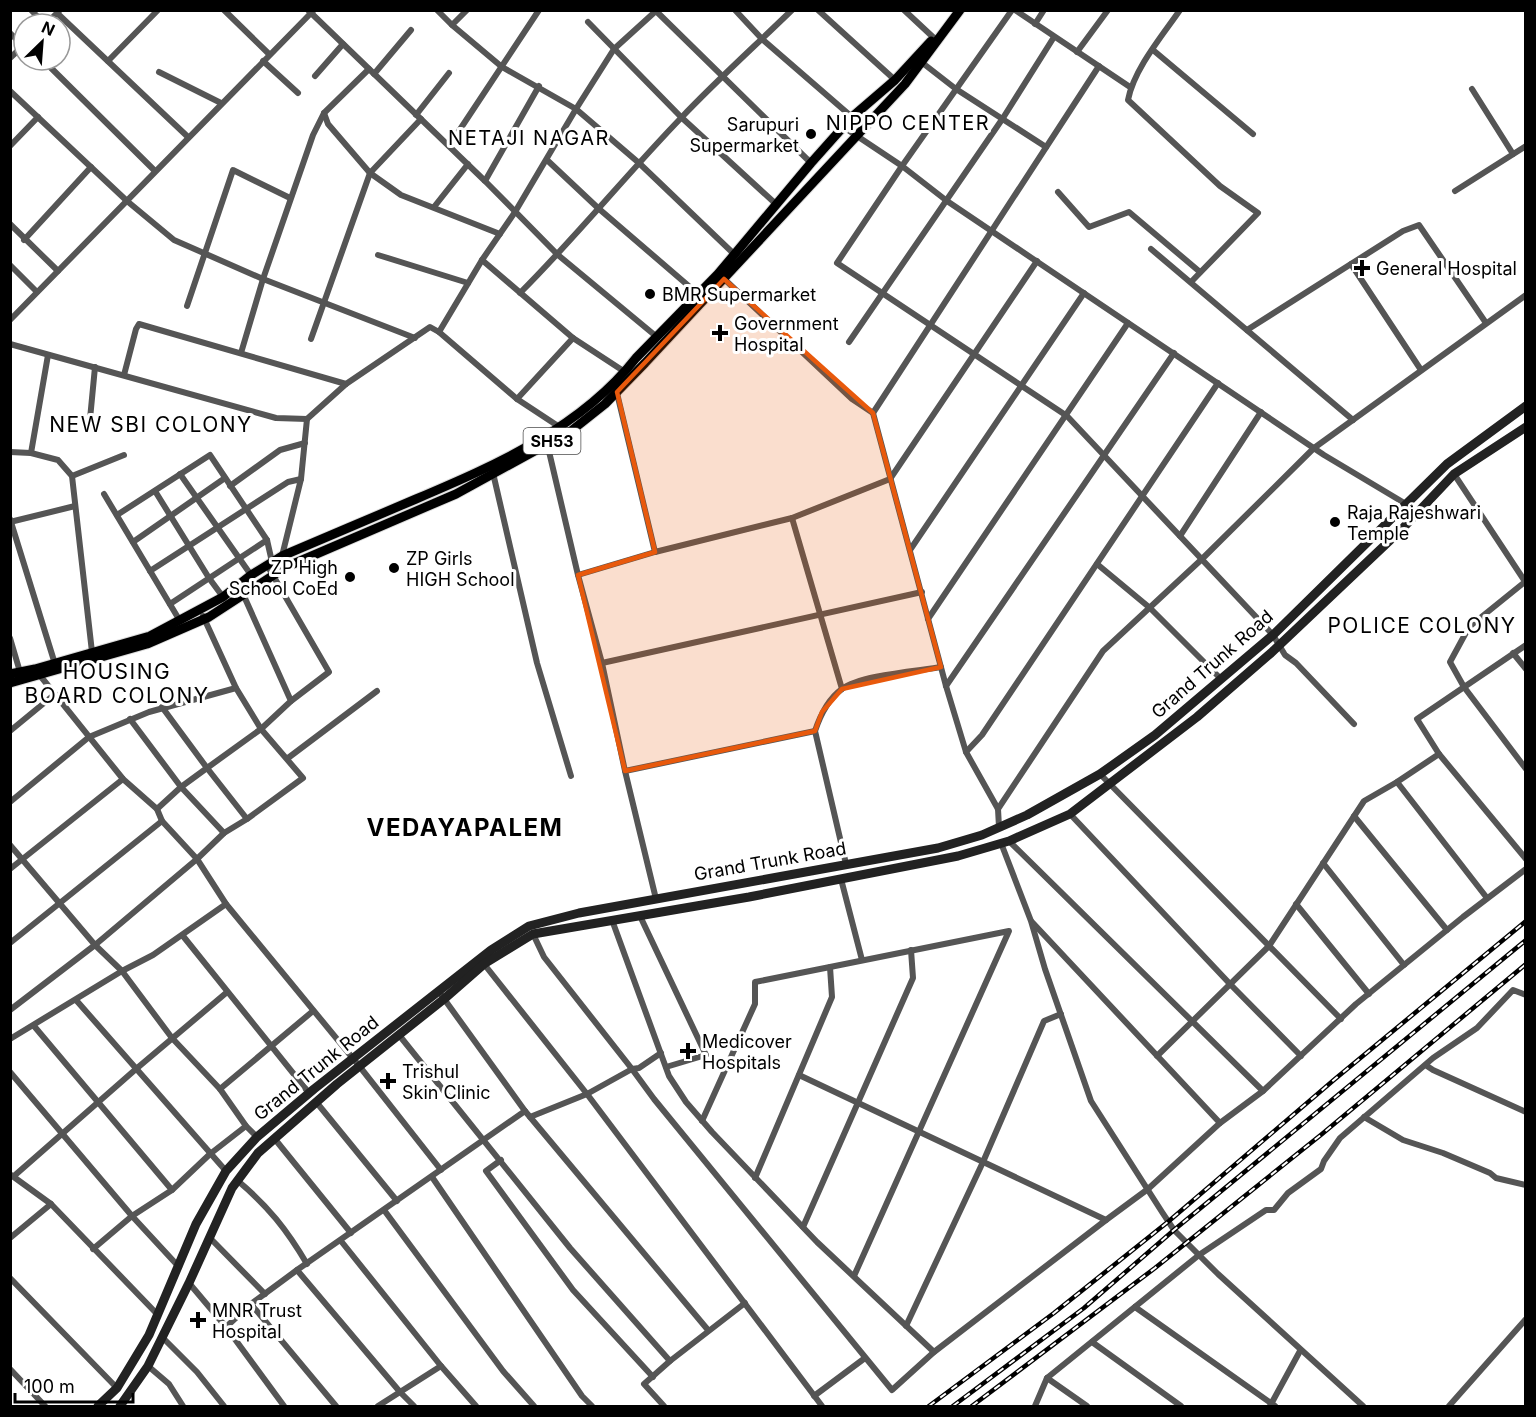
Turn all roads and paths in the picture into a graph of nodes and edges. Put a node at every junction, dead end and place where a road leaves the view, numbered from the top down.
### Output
1 (158, 10) edge
2 (224, 10) edge
3 (437, 10) edge
4 (467, 10) edge
5 (539, 10) edge
6 (735, 10) edge
7 (792, 10) edge
8 (818, 10) edge
9 (904, 10) edge
10 (952, 10) edge
11 (960, 10) edge
12 (1013, 10) edge
13 (1044, 10) edge
14 (1108, 10) edge
15 (1180, 10) edge
16 (311, 11) edge
17 (657, 11) edge
18 (588, 22) dead end
19 (1035, 24) junction
20 (452, 25) junction
21 (72, 26) edge
22 (411, 30) dead end
23 (1054, 37) junction
24 (934, 38) junction
25 (762, 39) junction
26 (343, 45) junction
27 (614, 49) junction
28 (1153, 50) junction
29 (1077, 52) junction
30 (269, 54) junction
31 (919, 59) junction
32 (108, 61) junction
33 (263, 61) junction
34 (1098, 66) junction
35 (502, 67) junction
36 (55, 72) edge
37 (159, 72) dead end
38 (371, 72) junction
39 (449, 73) dead end
40 (315, 76) dead end
41 (723, 77) junction
42 (895, 80) junction
43 (539, 86) junction
44 (1130, 87) junction
45 (956, 89) junction
46 (1472, 89) dead end
47 (10, 91) edge
48 (297, 93) dead end
49 (221, 103) junction
50 (576, 109) junction
51 (324, 113) junction
52 (38, 117) junction
53 (419, 117) junction
54 (681, 117) junction
55 (852, 117) junction
56 (1003, 118) junction
57 (845, 128) junction
58 (1253, 134) dead end
59 (857, 136) junction
60 (188, 137) junction
61 (10, 146) edge
62 (449, 146) junction
63 (1526, 146) edge
64 (1046, 147) junction
65 (1513, 154) junction
66 (547, 160) junction
67 (639, 163) junction
68 (811, 163) junction
69 (468, 164) junction
70 (902, 166) junction
71 (91, 167) junction
72 (155, 171) junction
73 (370, 173) junction
74 (485, 181) junction
75 (1455, 191) dead end
76 (1058, 192) dead end
77 (290, 198) junction
78 (127, 201) junction
79 (947, 201) junction
80 (777, 205) junction
81 (434, 207) junction
82 (598, 208) junction
83 (515, 212) junction
84 (10, 224) edge
85 (991, 231) junction
86 (500, 234) junction
87 (24, 240) junction
88 (1151, 249) dead end
89 (205, 253) junction
90 (378, 255) dead end
91 (558, 255) junction
92 (735, 255) junction
93 (482, 260) junction
94 (1037, 261) junction
95 (1351, 264) junction
96 (10, 265) edge
97 (58, 272) junction
98 (1200, 272) junction
99 (721, 276) junction
100 (263, 279) junction
101 (1191, 282) junction
102 (468, 283) junction
103 (37, 292) junction
104 (520, 293) junction
105 (1084, 293) junction
106 (698, 294) junction
107 (884, 294) junction
108 (1526, 295) edge
109 (323, 302) junction
110 (187, 306) dead end
111 (10, 320) edge
112 (1128, 322) junction
113 (1486, 323) junction
114 (929, 325) junction
115 (1247, 330) junction
116 (439, 332) junction
117 (657, 337) junction
118 (415, 338) junction
119 (573, 338) junction
120 (311, 339) dead end
121 (849, 342) dead end
122 (10, 344) edge
123 (241, 353) junction
124 (1174, 353) junction
125 (974, 354) junction
126 (48, 355) junction
127 (95, 367) junction
128 (1421, 370) junction
129 (625, 372) junction
130 (124, 375) junction
131 (1218, 383) junction
132 (346, 384) junction
133 (1021, 386) junction
134 (616, 388) junction
135 (517, 399) junction
136 (1526, 406) edge
137 (1261, 412) junction
138 (873, 413) junction
139 (1067, 416) junction
140 (90, 419) dead end
141 (308, 419) junction
142 (1353, 420) junction
143 (558, 426) junction
144 (1526, 427) edge
145 (547, 440) junction
146 (305, 442) junction
147 (1314, 448) junction
148 (10, 452) edge
149 (31, 453) junction
150 (124, 455) dead end
151 (1103, 456) junction
152 (493, 470) junction
153 (180, 474) junction
154 (1454, 474) junction
155 (72, 477) junction
156 (225, 478) junction
157 (301, 479) junction
158 (890, 479) junction
159 (230, 486) junction
160 (154, 491) junction
161 (104, 494) dead end
162 (197, 497) junction
163 (1143, 498) junction
164 (1406, 504) junction
165 (75, 506) junction
166 (246, 509) junction
167 (117, 515) junction
168 (170, 516) junction
169 (792, 518) junction
170 (11, 521) edge
171 (216, 528) junction
172 (1180, 536) junction
173 (267, 540) junction
174 (133, 542) junction
175 (189, 546) junction
176 (910, 550) junction
177 (655, 552) junction
178 (282, 556) junction
179 (238, 558) junction
180 (1202, 559) junction
181 (269, 564) junction
182 (1097, 564) junction
183 (150, 571) junction
184 (251, 575) junction
185 (578, 575) junction
186 (273, 576) junction
187 (209, 578) junction
188 (1525, 582) edge
189 (238, 585) junction
190 (921, 592) junction
191 (243, 595) junction
192 (223, 597) junction
193 (170, 604) junction
194 (1150, 608) junction
195 (202, 615) junction
196 (820, 615) junction
197 (928, 619) junction
198 (180, 621) junction
199 (1273, 635) junction
200 (10, 638) edge
201 (1279, 645) junction
202 (1526, 645) edge
203 (92, 652) junction
204 (1513, 653) junction
205 (602, 663) junction
206 (55, 664) junction
207 (941, 667) junction
208 (1526, 669) edge
209 (38, 672) junction
210 (15, 673) edge
211 (1221, 679) junction
212 (10, 683) edge
213 (946, 686) junction
214 (1464, 687) junction
215 (236, 688) junction
216 (842, 688) junction
217 (377, 691) dead end
218 (55, 694) junction
219 (291, 700) junction
220 (162, 707) junction
221 (130, 719) junction
222 (1354, 724) dead end
223 (261, 729) junction
224 (10, 731) edge
225 (815, 731) junction
226 (89, 737) junction
227 (966, 752) junction
228 (1439, 754) junction
229 (288, 759) junction
230 (207, 768) junction
231 (1526, 769) edge
232 (625, 771) junction
233 (1100, 774) junction
234 (571, 776) dead end
235 (123, 778) junction
236 (1397, 782) junction
237 (1110, 784) junction
238 (181, 787) junction
239 (10, 802) edge
240 (157, 809) junction
241 (998, 809) junction
242 (1070, 814) junction
243 (1027, 816) junction
244 (1354, 816) junction
245 (247, 819) junction
246 (162, 820) junction
247 (999, 827) junction
248 (1034, 830) junction
249 (224, 833) junction
250 (982, 835) junction
251 (1005, 842) junction
252 (10, 845) edge
253 (987, 847) junction
254 (22, 859) junction
255 (1526, 859) edge
256 (197, 860) junction
257 (857, 862) junction
258 (1323, 863) junction
259 (846, 864) junction
260 (829, 867) junction
261 (10, 869) edge
262 (1526, 869) edge
263 (860, 875) junction
264 (837, 880) junction
265 (1487, 898) junction
266 (656, 899) junction
267 (59, 903) junction
268 (226, 904) junction
269 (1296, 904) junction
270 (640, 916) junction
271 (611, 919) junction
272 (1031, 921) junction
273 (1447, 930) junction
274 (533, 934) junction
275 (183, 936) junction
276 (10, 943) edge
277 (95, 945) junction
278 (1269, 946) junction
279 (911, 950) junction
280 (862, 960) junction
281 (484, 964) junction
282 (1404, 965) junction
283 (830, 967) junction
284 (122, 970) junction
285 (1230, 984) junction
286 (226, 993) junction
287 (1369, 994) junction
288 (441, 995) junction
289 (1526, 995) edge
290 (76, 1000) junction
291 (10, 1010) edge
292 (313, 1011) junction
293 (1061, 1014) junction
294 (1341, 1018) junction
295 (1192, 1022) junction
296 (34, 1026) junction
297 (399, 1035) junction
298 (172, 1038) junction
299 (10, 1039) edge
300 (271, 1046) junction
301 (661, 1053) junction
302 (1157, 1056) junction
303 (1301, 1056) junction
304 (352, 1059) junction
305 (1427, 1066) junction
306 (360, 1067) junction
307 (666, 1067) junction
308 (136, 1069) junction
309 (632, 1069) junction
310 (10, 1072) edge
311 (799, 1075) junction
312 (220, 1089) junction
313 (1263, 1090) junction
314 (309, 1093) junction
315 (587, 1094) junction
316 (98, 1102) junction
317 (317, 1103) junction
318 (859, 1103) junction
319 (1526, 1112) edge
320 (528, 1114) junction
321 (1364, 1117) junction
322 (702, 1121) junction
323 (1220, 1123) junction
324 (246, 1126) junction
325 (920, 1132) junction
326 (62, 1133) junction
327 (258, 1137) junction
328 (274, 1138) junction
329 (484, 1139) junction
330 (210, 1155) junction
331 (501, 1160) junction
332 (983, 1162) junction
333 (441, 1170) junction
334 (226, 1171) junction
335 (12, 1175) edge
336 (432, 1177) junction
337 (755, 1178) junction
338 (238, 1181) junction
339 (1526, 1185) edge
340 (1148, 1189) junction
341 (172, 1190) junction
342 (397, 1201) junction
343 (51, 1204) junction
344 (384, 1210) junction
345 (132, 1216) junction
346 (1106, 1220) junction
347 (803, 1227) junction
348 (351, 1233) junction
349 (209, 1237) junction
350 (10, 1238) edge
351 (341, 1241) junction
352 (93, 1249) junction
353 (1199, 1256) junction
354 (307, 1264) junction
355 (179, 1268) junction
356 (297, 1270) junction
357 (854, 1276) junction
358 (10, 1278) edge
359 (189, 1283) junction
360 (265, 1294) junction
361 (745, 1303) junction
362 (251, 1304) junction
363 (1135, 1307) junction
364 (158, 1315) junction
365 (1526, 1319) edge
366 (906, 1326) junction
367 (226, 1327) junction
368 (708, 1330) junction
369 (162, 1337) junction
370 (1092, 1342) junction
371 (1300, 1351) junction
372 (934, 1352) junction
373 (865, 1358) junction
374 (670, 1361) junction
375 (148, 1366) junction
376 (441, 1366) junction
377 (10, 1369) edge
378 (653, 1377) junction
379 (1047, 1378) junction
380 (117, 1388) junction
381 (400, 1392) junction
382 (814, 1396) junction
383 (123, 1405) edge
384 (1272, 1406) edge
385 (45, 1407) edge
386 (98, 1407) edge
387 (183, 1407) edge
388 (224, 1407) edge
389 (284, 1407) edge
390 (336, 1407) edge
391 (378, 1407) edge
392 (414, 1407) edge
393 (476, 1407) edge
394 (534, 1407) edge
395 (592, 1407) edge
396 (664, 1407) edge
397 (822, 1407) edge
398 (1035, 1407) edge
399 (1087, 1407) edge
400 (1181, 1407) edge
401 (1363, 1407) edge
402 (1449, 1407) edge

1 - 32 street
2 - 30 street
3 - 20 street
4 - 20 street
5 - 35 street
6 - 25 street
7 - 25 street
8 - 42 street
9 - 24 street
10 - 24 main road, SH53
11 - 31 main road, SH53
12 - 19 street
12 - 45 street
13 - 19 street
14 - 29 street
15 - 28 street
16 - 26 street
16 - 30 street
17 - 27 street
17 - 41 street
18 - 27 street
19 - 23 street
20 - 35 street
21 - 32 street
22 - 38 street
23 - 29 street
23 - 56 street
24 - 31 main road, SH53
25 - 41 street
25 - 55 street
26 - 38 street
26 - 40 street
27 - 50 street
27 - 54 street
28 - 44 street
28 - 58 street
29 - 34 street
30 - 33 street
31 - 42 main road, SH53
31 - 45 street
31 - 59 main road, SH53
32 - 60 street
33 - 48 street
33 - 49 street
34 - 44 street
34 - 64 street
35 - 43 street
35 - 62 street
36 - 72 street
37 - 49 street
38 - 51 street
38 - 53 street
39 - 53 street
41 - 54 street
41 - 68 street
42 - 55 main road, SH53
43 - 50 street
43 - 74 street
44 - 98 street
45 - 56 street
45 - 70 street
46 - 65 street
47 - 52 street
49 - 60 street
50 - 66 street
50 - 67 street
51 - 73 street
51 - 77 street
52 - 61 street
52 - 71 street
53 - 62 street
53 - 73 street
54 - 67 street
54 - 80 street
55 - 57 main road, SH53
56 - 64 street
56 - 79 street
57 - 59 street
57 - 68 main road, SH53
59 - 70 street
59 - 99 main road, SH53
60 - 72 street
62 - 69 street
63 - 65 street
64 - 85 street
65 - 75 street
66 - 82 street
66 - 83 street
67 - 82 street
67 - 92 street
68 - 80 main road, SH53
69 - 74 street
69 - 81 street
70 - 79 street
70 - 107 street
71 - 78 street
71 - 87 street
72 - 78 street
73 - 81 street
73 - 109 street
74 - 83 street
76 - 98 street
77 - 89 street
77 - 100 street
78 - 89 street
78 - 97 street
79 - 85 street
79 - 107 street
80 - 92 main road, SH53
81 - 86 street
82 - 91 street
82 - 106 street
83 - 86 street
83 - 91 street
84 - 87 street
85 - 94 street
85 - 114 street
86 - 93 street
87 - 97 street
88 - 101 street
89 - 100 street
89 - 110 street
90 - 102 street
91 - 104 street
91 - 117 street
92 - 99 main road, SH53
93 - 102 street
93 - 104 street
94 - 105 street
94 - 125 street
95 - 113 street
95 - 115 street
95 - 128 street
96 - 103 street
97 - 103 street
98 - 101 street
99 - 106 main road, SH53
99 - 134 main road, SH53
99 - 138 street
100 - 109 street
100 - 123 street
101 - 115 street
102 - 116 street
103 - 111 street
104 - 119 street
105 - 112 street
105 - 133 street
106 - 117 main road, SH53
107 - 114 street
107 - 121 street
108 - 113 street
109 - 118 street
109 - 120 street
112 - 124 street
112 - 139 street
113 - 128 street
114 - 125 street
114 - 138 street
115 - 142 street
116 - 118 street
116 - 135 street
117 - 129 main road, SH53
118 - 132 street
119 - 129 street
119 - 135 street
122 - 126 street
123 - 130 street
123 - 132 street
124 - 131 street
124 - 151 street
125 - 133 street
125 - 158 street
126 - 127 street
126 - 149 street
127 - 130 street
127 - 140 street
128 - 142 street
129 - 134 main road, SH53
130 - 141 street
131 - 137 street
131 - 163 street
132 - 141 street
133 - 139 street
133 - 176 street
134 - 143 main road, SH53
134 - 145 main road, SH53
134 - 177 street
135 - 143 street
136 - 164 main road, Grand Trunk Road
137 - 147 street
137 - 172 street
138 - 158 street
139 - 151 street
139 - 197 street
141 - 146 street
142 - 147 street
143 - 145 main road, SH53
144 - 154 main road
145 - 152 main road, SH53
145 - 185 street
146 - 157 street
146 - 159 street
147 - 164 street
147 - 180 street
148 - 149 street
149 - 155 street
150 - 155 street
151 - 163 street
151 - 213 street
152 - 178 main road, SH53
152 - 186 main road, SH53
152 - 234 street
153 - 156 street
153 - 160 street
153 - 162 street
154 - 188 street
154 - 201 main road
155 - 165 street
156 - 159 street
156 - 162 street
157 - 166 street
157 - 178 street
158 - 169 street
158 - 176 street
159 - 166 street
160 - 167 street
160 - 168 street
161 - 167 street
162 - 168 street
162 - 171 street
163 - 172 street
163 - 182 street
164 - 199 main road, Grand Trunk Road
165 - 170 street
165 - 203 street
166 - 171 street
166 - 173 street
167 - 174 street
168 - 174 street
168 - 175 street
169 - 177 street
169 - 196 street
170 - 206 street
171 - 175 street
171 - 179 street
172 - 180 street
173 - 179 street
173 - 181 street
174 - 183 street
175 - 183 street
175 - 187 street
176 - 190 street
177 - 185 street
178 - 181 main road, SH53
179 - 184 street
179 - 187 street
180 - 194 street
180 - 199 street
181 - 184 main road, SH53
181 - 186 street
182 - 194 street
182 - 227 street
183 - 193 street
184 - 189 main road, SH53
185 - 205 street
186 - 191 main road, SH53
186 - 219 street
187 - 192 street
187 - 193 street
188 - 214 street
189 - 191 street
189 - 192 main road, SH53
190 - 196 street
190 - 197 street
191 - 195 main road, SH53
191 - 219 street
192 - 195 main road, SH53
193 - 198 street
194 - 211 street
194 - 241 street
195 - 198 main road, SH53
195 - 209 main road, SH53
195 - 215 street
196 - 205 street
196 - 216 street
197 - 207 street
198 - 203 main road, SH53
199 - 201 street
199 - 211 main road, Grand Trunk Road
200 - 210 street
201 - 222 street
201 - 237 main road
202 - 204 street
203 - 206 main road, SH53
204 - 208 street
204 - 214 street
205 - 232 street
206 - 209 main road, SH53
207 - 213 street
207 - 216 street
209 - 210 main road, SH53
209 - 212 main road, SH53
209 - 218 street
211 - 233 main road, Grand Trunk Road
213 - 227 street
214 - 228 street
214 - 231 street
215 - 220 street
215 - 223 street
216 - 225 street
217 - 229 street
218 - 224 street
218 - 226 street
219 - 223 street
220 - 221 street
220 - 230 street
221 - 226 street
221 - 238 street
223 - 229 street
223 - 230 street
225 - 232 street
225 - 259 street
226 - 235 street
226 - 239 street
227 - 241 street
228 - 236 street
228 - 255 street
229 - 245 street
230 - 238 street
230 - 245 street
232 - 266 street
233 - 237 street
233 - 243 main road, Grand Trunk Road
235 - 240 street
235 - 254 street
236 - 244 street
236 - 265 street
237 - 242 main road
237 - 278 street
238 - 240 street
238 - 249 street
240 - 246 street
241 - 247 street
242 - 248 main road
242 - 285 street
243 - 247 main road, Grand Trunk Road
243 - 248 main road
244 - 258 street
244 - 273 street
245 - 249 street
246 - 256 street
246 - 267 street
247 - 250 main road, Grand Trunk Road
248 - 251 main road
249 - 256 street
250 - 253 main road
250 - 257 main road, Grand Trunk Road
251 - 253 main road
251 - 272 street
251 - 295 street
252 - 254 street
253 - 263 main road
254 - 261 street
254 - 267 street
256 - 268 street
256 - 277 street
257 - 259 main road, Grand Trunk Road
257 - 263 main road
258 - 269 street
258 - 282 street
259 - 260 main road, Grand Trunk Road
260 - 264 main road
260 - 266 main road, Grand Trunk Road
262 - 265 street
263 - 264 main road
264 - 270 main road
264 - 280 street
265 - 273 street
266 - 288 main road, Grand Trunk Road
267 - 276 street
267 - 277 street
268 - 275 street
268 - 292 street
269 - 278 street
269 - 287 street
270 - 271 main road
270 - 307 street
271 - 274 main road
271 - 301 street
272 - 293 street
272 - 302 street
273 - 282 street
274 - 281 main road
274 - 309 street
275 - 284 street
275 - 286 street
277 - 284 street
277 - 291 street
278 - 285 street
278 - 294 street
279 - 280 street
279 - 318 street
279 - 325 street
280 - 283 street
281 - 288 main road
281 - 315 street
282 - 287 street
283 - 311 street
283 - 322 street
284 - 290 street
284 - 298 street
285 - 295 street
285 - 303 street
286 - 298 street
286 - 300 street
287 - 294 street
288 - 297 main road
288 - 304 main road, Grand Trunk Road
288 - 320 street
289 - 305 street
290 - 296 street
290 - 308 street
292 - 300 street
292 - 304 street
293 - 332 street
293 - 340 street
294 - 303 street
295 - 302 street
295 - 313 street
296 - 299 street
296 - 316 street
297 - 306 main road
297 - 329 street
298 - 308 street
298 - 312 street
300 - 312 street
300 - 314 street
301 - 307 street
301 - 309 street
302 - 323 street
303 - 313 street
304 - 306 street
304 - 314 main road, Grand Trunk Road
305 - 319 street
305 - 321 street
306 - 317 main road
306 - 333 street
307 - 322 street
308 - 316 street
308 - 330 street
309 - 315 street
309 - 373 street
310 - 326 street
311 - 318 street
311 - 337 street
312 - 324 street
313 - 323 street
314 - 327 main road, Grand Trunk Road
315 - 320 street
315 - 361 street
316 - 326 street
316 - 341 street
317 - 328 main road
317 - 342 street
318 - 325 street
318 - 347 street
320 - 329 street
320 - 368 street
321 - 339 street
321 - 353 street
322 - 337 street
323 - 340 street
324 - 327 street
324 - 330 street
325 - 332 street
325 - 357 street
326 - 335 street
326 - 345 street
327 - 334 main road, Grand Trunk Road
328 - 338 main road
328 - 348 street
329 - 331 street
329 - 333 street
330 - 334 street
330 - 341 street
331 - 374 street
331 - 378 street
332 - 346 street
332 - 366 street
333 - 336 street
334 - 355 main road, Grand Trunk Road
335 - 343 street
336 - 342 street
336 - 395 street
337 - 347 street
338 - 349 main road
338 - 354 street
340 - 346 street
340 - 353 street
341 - 345 street
342 - 344 street
343 - 350 street
343 - 352 street
344 - 348 street
344 - 394 street
345 - 352 street
345 - 355 street
346 - 372 street
347 - 357 street
348 - 351 street
349 - 359 main road
349 - 360 street
351 - 354 street
351 - 376 street
352 - 364 street
353 - 363 street
353 - 371 street
354 - 356 street
355 - 364 main road, Grand Trunk Road
356 - 360 street
356 - 381 street
357 - 366 street
358 - 380 street
359 - 367 street
359 - 369 main road
360 - 362 street
361 - 368 street
361 - 382 street
362 - 367 street
362 - 390 street
363 - 370 street
363 - 384 street
364 - 380 main road, Grand Trunk Road
365 - 402 street
366 - 372 street
367 - 389 street
368 - 374 street
369 - 375 main road
369 - 388 street
370 - 379 street
370 - 400 street
371 - 384 street
371 - 401 street
372 - 373 street
373 - 382 street
374 - 378 street
375 - 383 main road
375 - 387 street
376 - 381 street
376 - 393 street
377 - 385 street
378 - 396 street
379 - 398 street
379 - 399 street
380 - 386 main road, Grand Trunk Road
381 - 391 street
381 - 392 street
382 - 397 street

